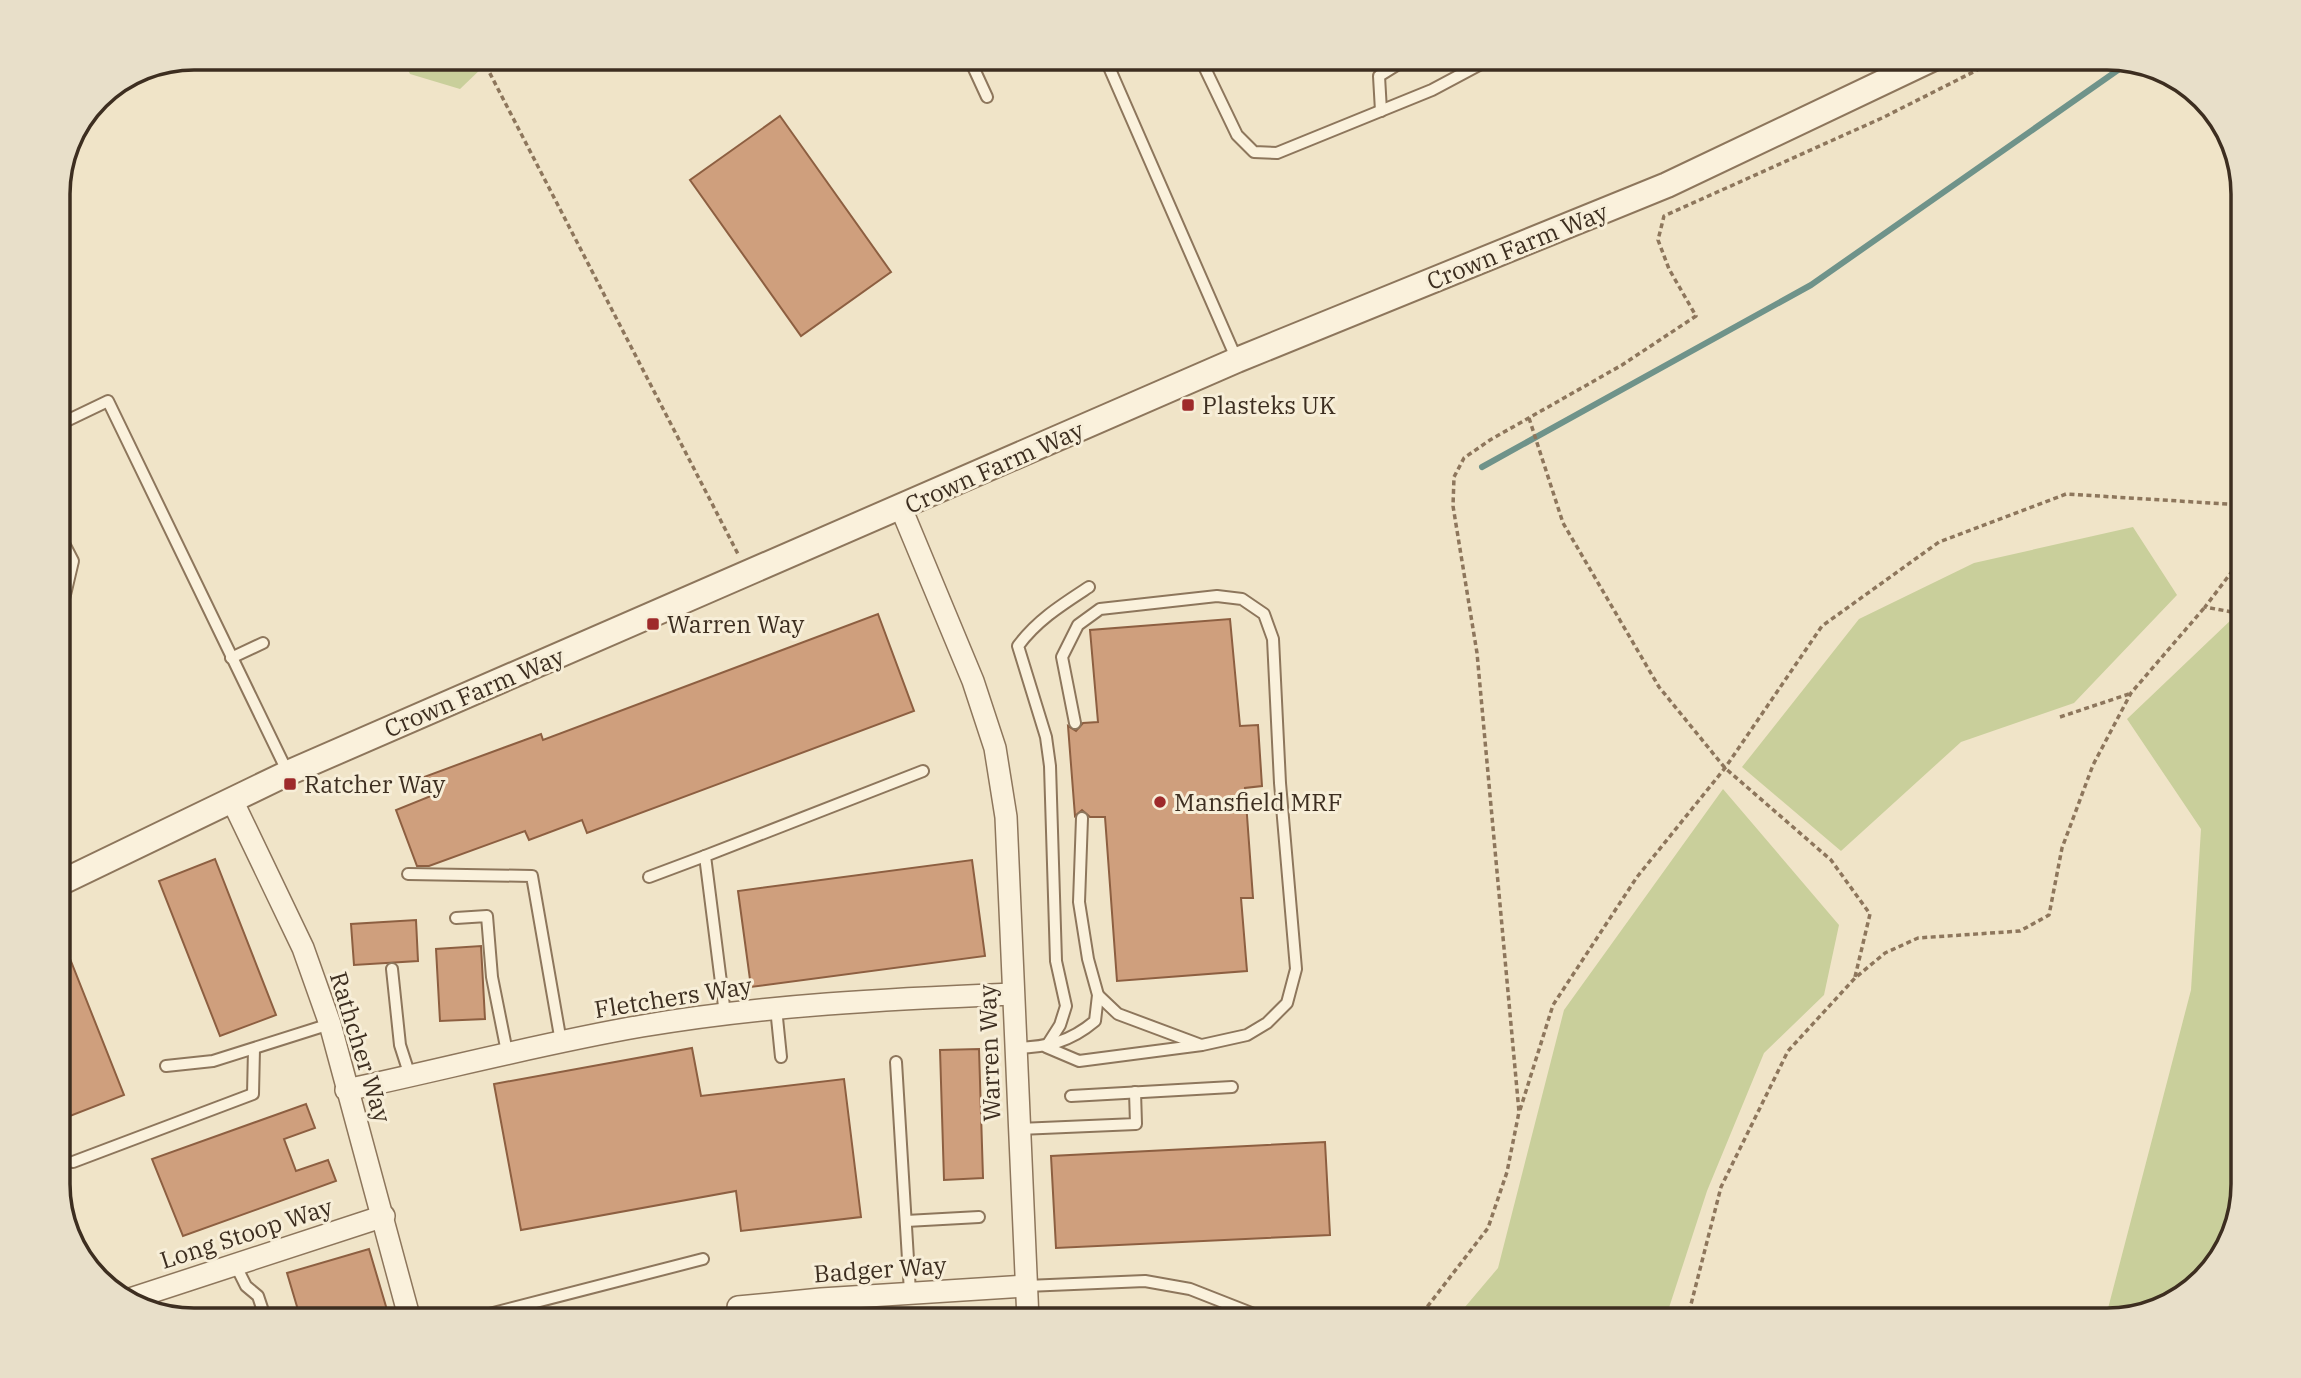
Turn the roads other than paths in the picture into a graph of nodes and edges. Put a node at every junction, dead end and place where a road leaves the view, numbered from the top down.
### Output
1 (975, 70) edge
2 (1110, 70) edge
3 (1206, 70) edge
4 (1389, 70) edge
5 (1470, 70) edge
6 (1909, 70) edge
7 (988, 97) dead end
8 (1381, 111) junction
9 (1237, 359) junction
10 (70, 419) edge
11 (901, 508) junction
12 (70, 555) edge
13 (70, 575) edge
14 (1089, 587) dead end
15 (263, 643) dead end
16 (231, 658) junction
17 (1074, 723) dead end
18 (923, 771) dead end
19 (288, 773) junction
20 (232, 800) junction
21 (1082, 818) dead end
22 (705, 856) junction
23 (408, 874) dead end
24 (649, 877) dead end
25 (70, 878) edge
26 (456, 918) dead end
27 (392, 969) dead end
28 (1013, 994) junction
29 (1098, 995) junction
30 (776, 1008) junction
31 (725, 1014) junction
32 (330, 1024) junction
33 (561, 1042) junction
34 (1202, 1045) junction
35 (1046, 1047) junction
36 (1016, 1048) junction
37 (254, 1049) junction
38 (507, 1052) junction
39 (781, 1057) dead end
40 (896, 1062) dead end
41 (166, 1066) dead end
42 (410, 1076) junction
43 (1232, 1087) dead end
44 (346, 1090) junction
45 (1135, 1092) junction
46 (1071, 1096) dead end
47 (1019, 1129) junction
48 (73, 1162) dead end
49 (383, 1216) junction
50 (979, 1217) dead end
51 (906, 1221) junction
52 (703, 1259) dead end
53 (235, 1264) junction
54 (1026, 1286) junction
55 (910, 1292) junction
56 (140, 1296) edge
57 (738, 1307) dead end
58 (262, 1308) edge
59 (407, 1308) edge
60 (513, 1308) edge
61 (1027, 1308) edge
62 (1238, 1308) edge

1 - 7 lane
2 - 9 lane
3 - 8 lane
4 - 8 lane
5 - 8 lane
6 - 9 street, Crown Farm Way
9 - 11 street, Crown Farm Way
10 - 16 lane
11 - 19 street, Crown Farm Way
11 - 28 street, Warren Way
12 - 13 lane
14 - 35 lane
15 - 16 lane
16 - 19 lane
17 - 34 lane
18 - 22 lane
19 - 20 street, Crown Farm Way
20 - 25 street, Crown Farm Way
20 - 32 street, Rathcher Way
21 - 29 lane
22 - 24 lane
22 - 31 lane
23 - 33 lane
26 - 38 lane
27 - 42 lane
28 - 30 street, Fletchers Way
28 - 36 street, Warren Way
29 - 34 lane
29 - 35 lane
30 - 31 street, Fletchers Way
30 - 39 lane
31 - 33 street, Fletchers Way
32 - 37 lane
32 - 44 street, Rathcher Way
33 - 38 street, Fletchers Way
34 - 35 lane
35 - 36 lane
36 - 47 street, Warren Way
37 - 41 lane
37 - 48 lane
38 - 42 street, Fletchers Way
40 - 51 lane
42 - 44 street, Fletchers Way
43 - 45 lane
44 - 49 street, Rathcher Way
45 - 46 lane
45 - 47 lane
47 - 54 street, Warren Way
49 - 53 street, Long Stoop Way
49 - 59 street, Rathcher Way
50 - 51 lane
51 - 55 lane
52 - 60 lane
53 - 56 street, Long Stoop Way
53 - 58 lane
54 - 55 street, Badger Way
54 - 61 street, Warren Way
54 - 62 lane
55 - 57 street, Badger Way

